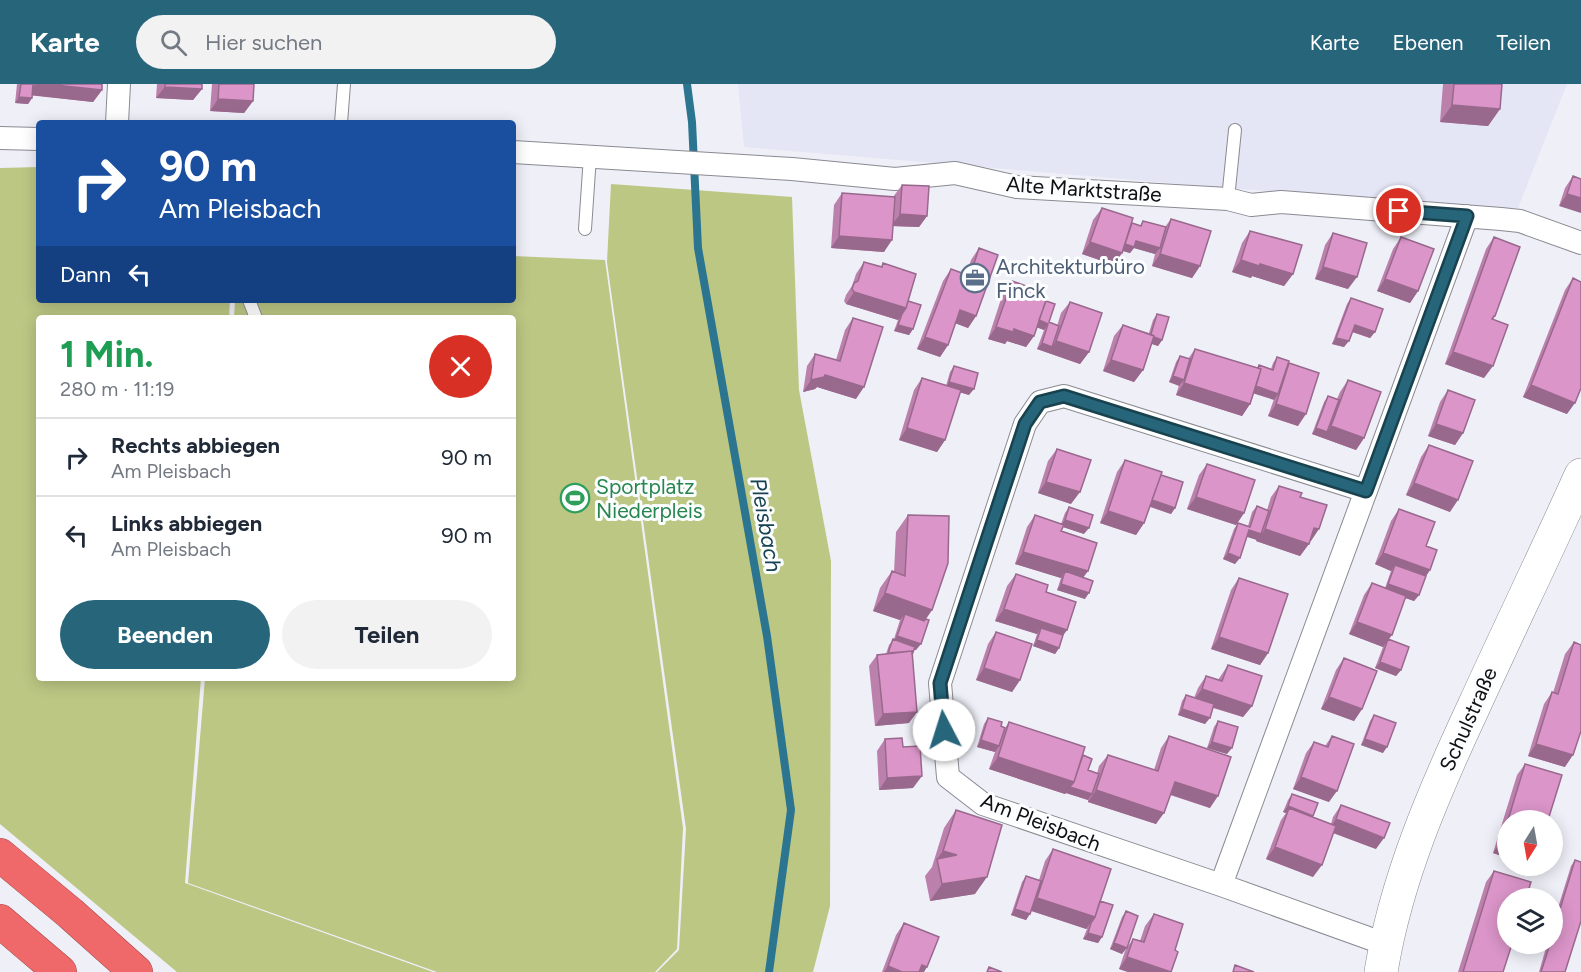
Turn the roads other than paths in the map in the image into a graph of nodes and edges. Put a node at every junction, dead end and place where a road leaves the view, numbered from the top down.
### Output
1 (119, 84) edge
2 (345, 84) edge
3 (117, 120) edge
4 (341, 120) edge
5 (1235, 130) dead end
6 (0, 138) edge
7 (36, 139) edge
8 (516, 152) edge
9 (590, 156) junction
10 (1228, 199) junction
11 (1467, 216) junction
12 (585, 229) dead end
13 (1581, 243) edge
14 (1581, 475) edge
15 (1366, 491) junction
16 (0, 855) edge
17 (1221, 885) junction
18 (0, 921) edge
19 (1383, 958) edge
20 (60, 972) edge
21 (136, 972) edge

1 - 3 street
2 - 4 lane
5 - 10 lane
6 - 7 street
8 - 9 street, Alte Marktstraße
9 - 10 street, Alte Marktstraße
9 - 12 lane
10 - 11 street, Alte Marktstraße
11 - 13 street, Alte Marktstraße
11 - 15 street
14 - 19 street, Schulstraße
15 - 17 street
15 - 17 street, Am Pleisbach
16 - 21 highway
17 - 19 street, Am Pleisbach
18 - 20 highway

